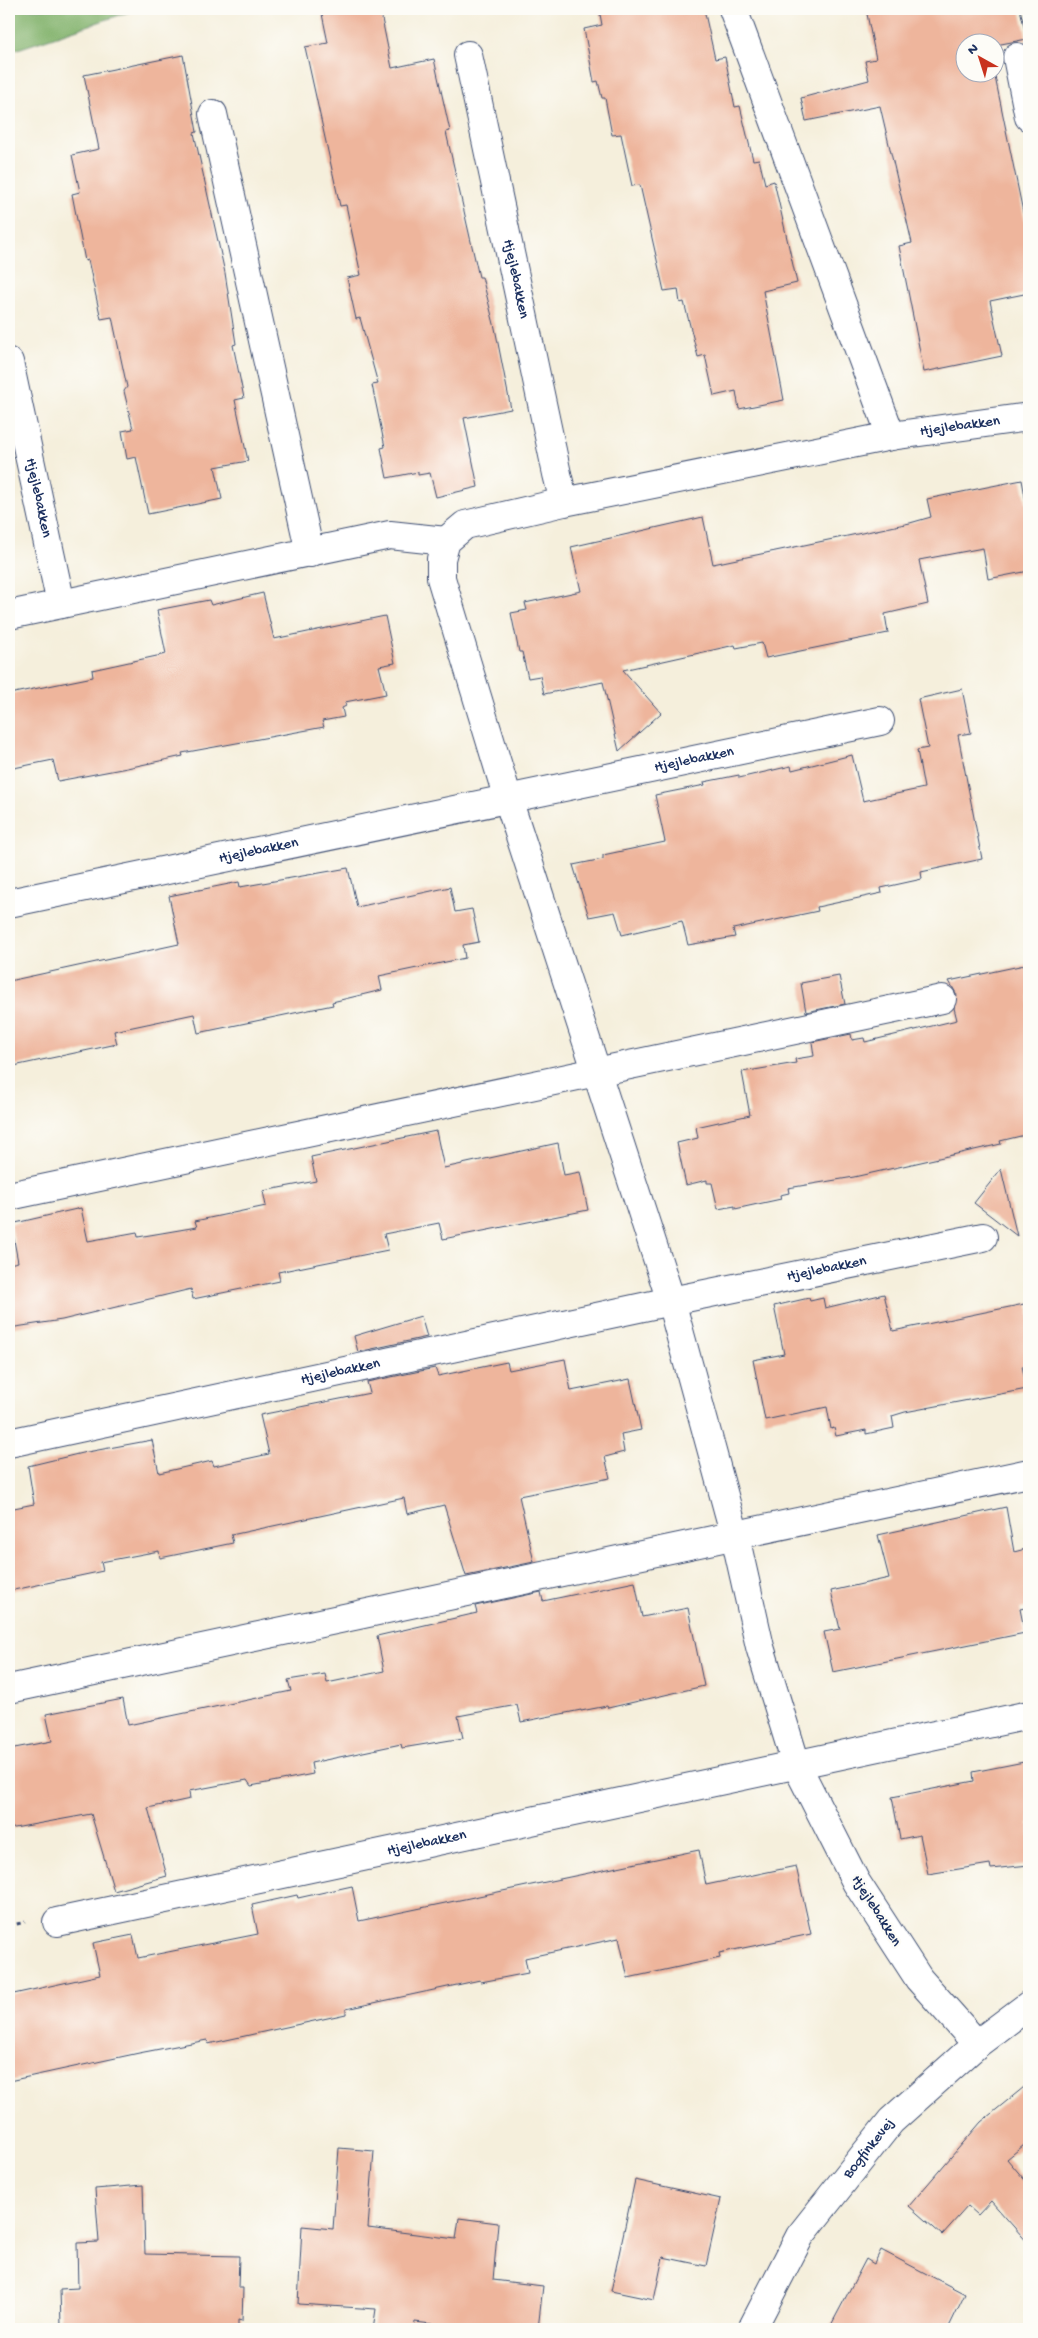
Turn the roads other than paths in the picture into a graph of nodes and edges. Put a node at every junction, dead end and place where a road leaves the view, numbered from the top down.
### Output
1 (733, 9) edge
2 (468, 55) dead end
3 (1017, 56) dead end
4 (213, 114) dead end
5 (1029, 116) edge
6 (9, 362) edge
7 (1029, 417) edge
8 (891, 436) junction
9 (564, 502) junction
10 (446, 541) junction
11 (310, 553) junction
12 (61, 604) junction
13 (9, 615) edge
14 (880, 721) dead end
15 (508, 799) junction
16 (9, 903) edge
17 (942, 1000) dead end
18 (598, 1074) junction
19 (9, 1196) edge
20 (983, 1237) dead end
21 (671, 1302) junction
22 (9, 1443) edge
23 (1029, 1474) edge
24 (735, 1536) junction
25 (9, 1689) edge
26 (1029, 1715) edge
27 (796, 1764) junction
28 (57, 1922) dead end
29 (1029, 2005) edge
30 (977, 2044) junction
31 (752, 2329) edge

1 - 8 street
2 - 9 street, Hjejlebakken
3 - 5 street
4 - 11 street
6 - 12 street, Hjejlebakken
7 - 8 street, Hjejlebakken
8 - 9 street, Hjejlebakken
9 - 10 street, Hjejlebakken
10 - 11 street
10 - 15 street, Hjejlebakken
11 - 12 street
12 - 13 street
14 - 15 street, Hjejlebakken
15 - 16 street, Hjejlebakken
15 - 18 street, Hjejlebakken
17 - 18 street
18 - 19 street
18 - 21 street, Hjejlebakken
20 - 21 street, Hjejlebakken
21 - 22 street, Hjejlebakken
21 - 24 street, Hjejlebakken
23 - 24 street
24 - 25 street
24 - 27 street, Hjejlebakken
26 - 27 street, Hjejlebakken
27 - 28 street, Hjejlebakken
27 - 30 street, Hjejlebakken
29 - 30 street, Bogfinkevej
30 - 31 street, Bogfinkevej

